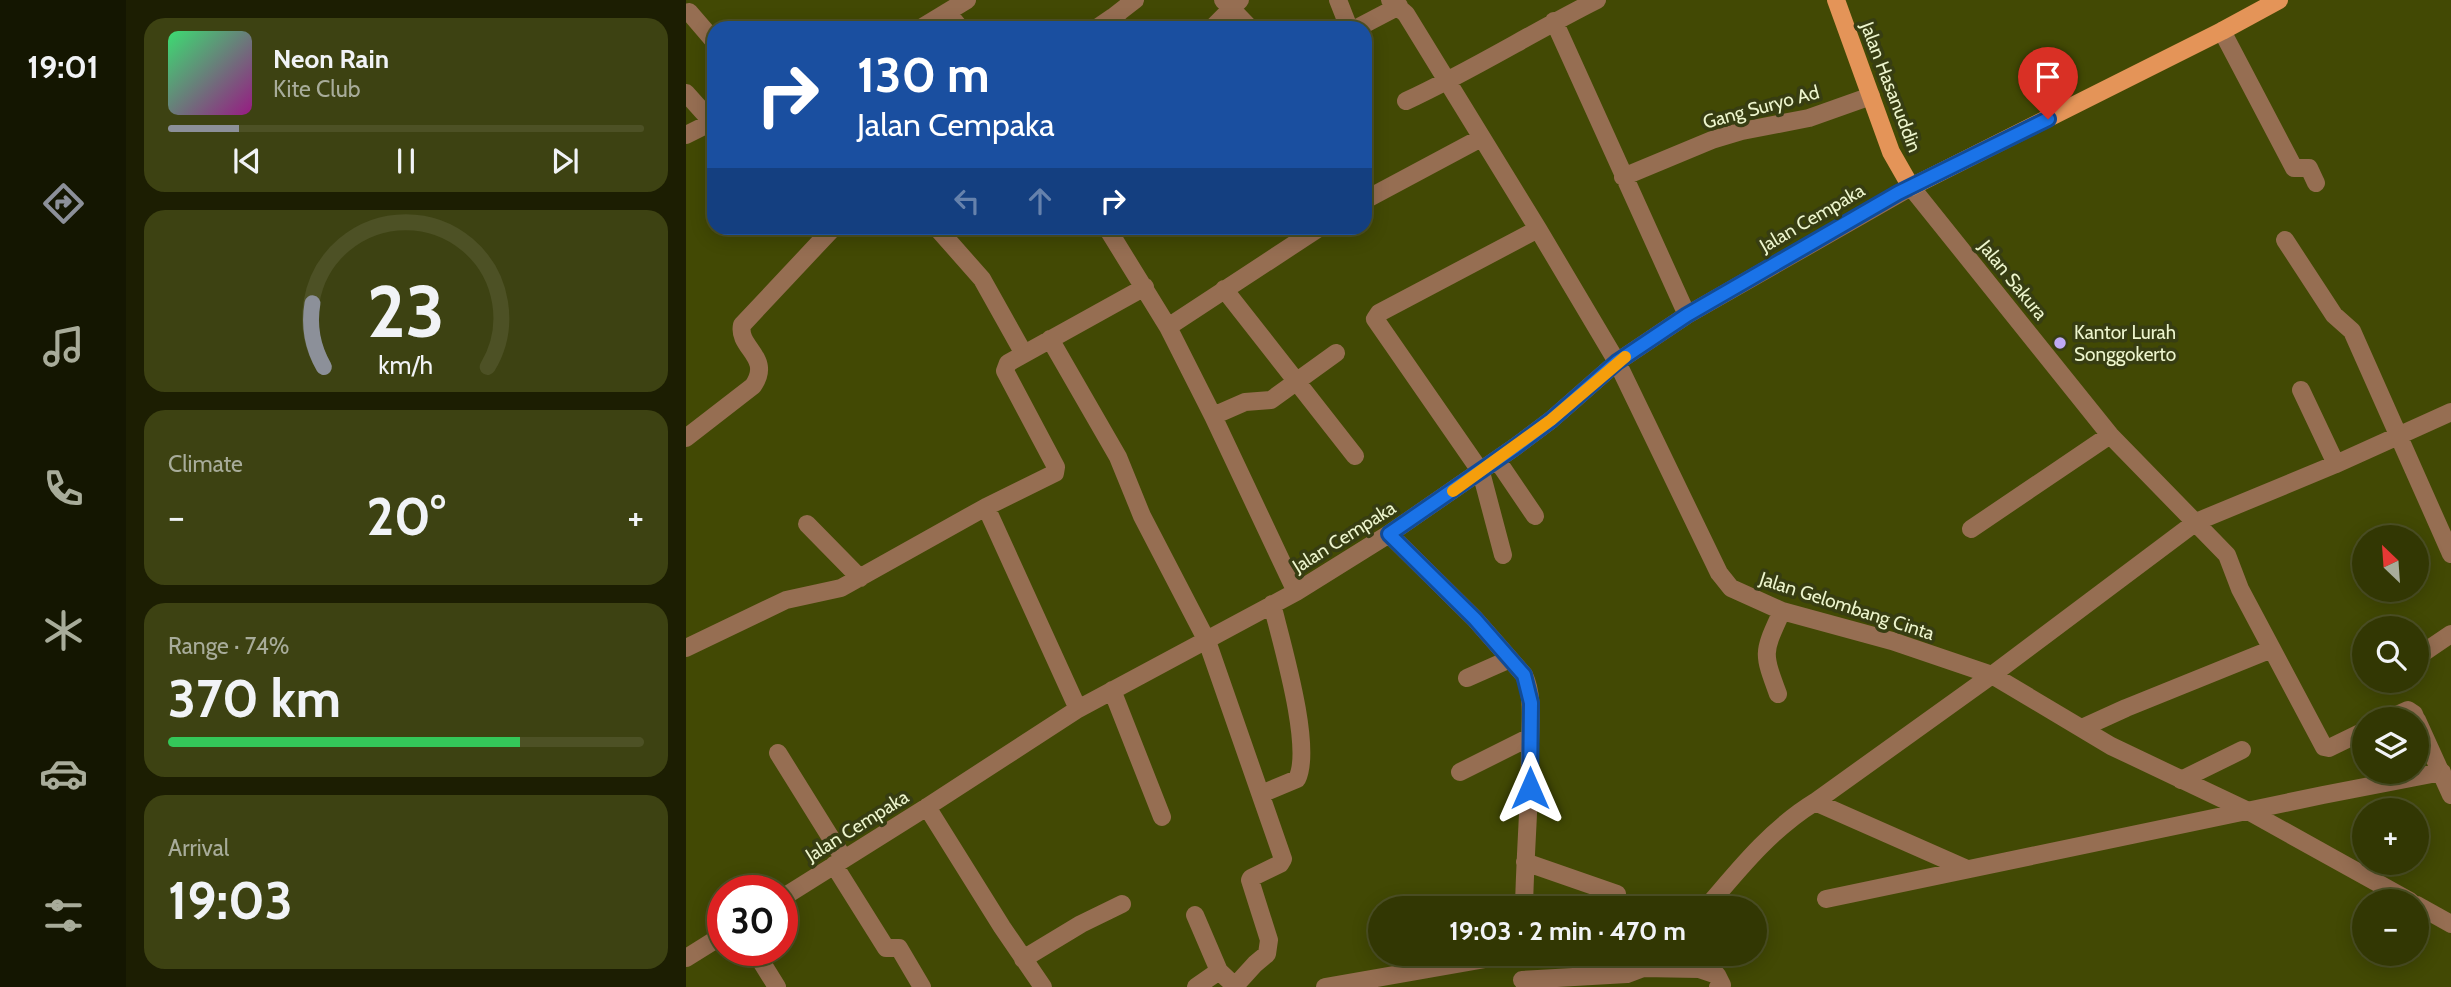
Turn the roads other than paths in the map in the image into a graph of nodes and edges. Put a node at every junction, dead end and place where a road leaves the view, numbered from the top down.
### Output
1 (968, 0) edge
2 (1135, 0) edge
3 (1338, 0) edge
4 (1597, 0) edge
5 (1836, 0) edge
6 (2279, 0) edge
7 (1232, 3) edge
8 (1395, 3) edge
9 (692, 9) edge
10 (947, 12) junction
11 (932, 21) edge
12 (954, 21) edge
13 (1119, 21) edge
14 (1218, 21) edge
15 (1245, 21) edge
16 (1346, 21) edge
17 (1368, 21) edge
18 (1554, 22) junction
19 (707, 30) edge
20 (2222, 31) junction
21 (1448, 82) junction
22 (686, 93) edge
23 (1871, 96) junction
24 (1406, 101) dead end
25 (707, 115) edge
26 (707, 124) edge
27 (686, 135) edge
28 (1481, 138) junction
29 (1623, 177) junction
30 (2316, 183) dead end
31 (1911, 187) junction
32 (1372, 196) edge
33 (1538, 229) junction
34 (826, 235) edge
35 (943, 235) edge
36 (1112, 235) edge
37 (1308, 235) edge
38 (2285, 240) dead end
39 (1145, 287) junction
40 (1224, 289) junction
41 (1687, 315) junction
42 (1168, 327) junction
43 (1050, 339) junction
44 (1336, 353) dead end
45 (1024, 354) junction
46 (1617, 362) junction
47 (1298, 382) junction
48 (2301, 390) dead end
49 (2451, 412) edge
50 (1213, 416) junction
51 (2110, 435) junction
52 (2398, 436) junction
53 (686, 438) edge
54 (1355, 456) dead end
55 (1497, 460) junction
56 (2336, 464) junction
57 (1481, 472) junction
58 (986, 507) junction
59 (1535, 516) dead end
60 (2196, 522) junction
61 (807, 524) dead end
62 (1971, 529) dead end
63 (1389, 534) junction
64 (2451, 554) edge
65 (1503, 555) dead end
66 (860, 578) junction
67 (1296, 592) junction
68 (1272, 604) junction
69 (1782, 611) junction
70 (2451, 634) edge
71 (1207, 641) junction
72 (686, 648) edge
73 (2272, 649) junction
74 (2429, 649) edge
75 (1510, 659) junction
76 (1993, 675) junction
77 (1467, 678) dead end
78 (1112, 690) junction
79 (1778, 694) dead end
80 (1078, 709) junction
81 (2082, 728) junction
82 (1530, 737) junction
83 (2352, 737) edge
84 (2429, 745) edge
85 (2242, 750) dead end
86 (778, 753) dead end
87 (1460, 772) dead end
88 (2442, 772) junction
89 (2182, 780) junction
90 (1261, 794) junction
91 (2451, 795) edge
92 (1815, 802) junction
93 (928, 807) junction
94 (2248, 811) junction
95 (1162, 817) dead end
96 (839, 862) junction
97 (1525, 862) junction
98 (1966, 869) junction
99 (798, 888) edge
100 (2388, 889) edge
101 (1616, 894) dead end
102 (1524, 896) edge
103 (1716, 896) edge
104 (1826, 899) dead end
105 (1122, 904) dead end
106 (2429, 912) edge
107 (1195, 915) dead end
108 (2451, 924) edge
109 (707, 945) edge
110 (686, 958) edge
111 (1023, 959) junction
112 (764, 966) edge
113 (1445, 966) edge
114 (1646, 966) edge
115 (1643, 968) junction
116 (1219, 971) junction
117 (1521, 983) edge
118 (777, 987) edge
119 (922, 987) edge
120 (1043, 987) edge
121 (1196, 987) edge
122 (1235, 987) edge
123 (1325, 987) edge
124 (1718, 987) edge

1 - 10 street
2 - 13 street
3 - 16 street
4 - 18 street
5 - 23 main road, Jalan Hasanuddin
6 - 20 main road
7 - 14 street
7 - 15 street
8 - 17 street
8 - 21 street, Jalan Gelombang Cinta
9 - 19 street
10 - 11 street
10 - 12 street
18 - 21 street
18 - 29 street
20 - 30 street
20 - 31 main road
21 - 24 street
21 - 28 street, Jalan Gelombang Cinta
22 - 25 street
23 - 29 street, Gang Suryo Ad
23 - 31 main road, Jalan Hasanuddin
26 - 27 street
28 - 32 street
28 - 33 street, Jalan Gelombang Cinta
29 - 41 street
31 - 41 street, Jalan Cempaka
31 - 51 street, Jalan Sakura
33 - 46 street, Jalan Gelombang Cinta
33 - 57 street
34 - 53 street
35 - 45 street
36 - 39 street
37 - 40 street
38 - 52 street
39 - 42 street
39 - 43 street
40 - 42 street
40 - 47 street
41 - 46 street, Jalan Cempaka
42 - 50 street
43 - 45 street
43 - 71 street
44 - 47 street
45 - 58 street
46 - 55 street, Jalan Cempaka
46 - 69 street, Jalan Gelombang Cinta
47 - 50 street
47 - 54 street
48 - 56 street
49 - 52 street
50 - 67 street
51 - 60 street, Jalan Sakura
51 - 62 street
52 - 56 street
52 - 64 street
55 - 57 street, Jalan Cempaka
55 - 59 street
56 - 60 street
57 - 63 street, Jalan Cempaka
57 - 65 street
58 - 66 street
58 - 80 street
60 - 73 street, Jalan Sakura
60 - 76 street
61 - 66 street
63 - 67 street, Jalan Cempaka
63 - 75 street
66 - 72 street
67 - 68 street, Jalan Cempaka
68 - 71 street, Jalan Cempaka
68 - 90 street
69 - 76 street, Jalan Gelombang Cinta
69 - 79 street
70 - 74 street
71 - 78 street, Jalan Cempaka
71 - 90 street
73 - 81 street
73 - 83 street, Jalan Sakura
75 - 77 street
75 - 82 street
76 - 81 street, Jalan Gelombang Cinta
76 - 92 street
78 - 80 street, Jalan Cempaka
78 - 95 street
80 - 93 street, Jalan Cempaka
81 - 89 street, Jalan Gelombang Cinta
82 - 87 street
82 - 97 street
84 - 88 street
85 - 89 street
86 - 96 street
88 - 91 street
88 - 94 street
89 - 94 street, Jalan Gelombang Cinta
90 - 122 street
92 - 98 street
92 - 103 street
93 - 96 street, Jalan Cempaka
93 - 111 street
94 - 98 street
94 - 100 street, Jalan Gelombang Cinta
96 - 99 street, Jalan Cempaka
96 - 119 street
97 - 101 street
97 - 102 street
98 - 104 street
105 - 111 street
106 - 108 street
107 - 116 street
109 - 110 street
111 - 120 street
112 - 118 street
113 - 123 street
114 - 115 street
115 - 117 street
115 - 124 street
116 - 121 street
116 - 122 street

